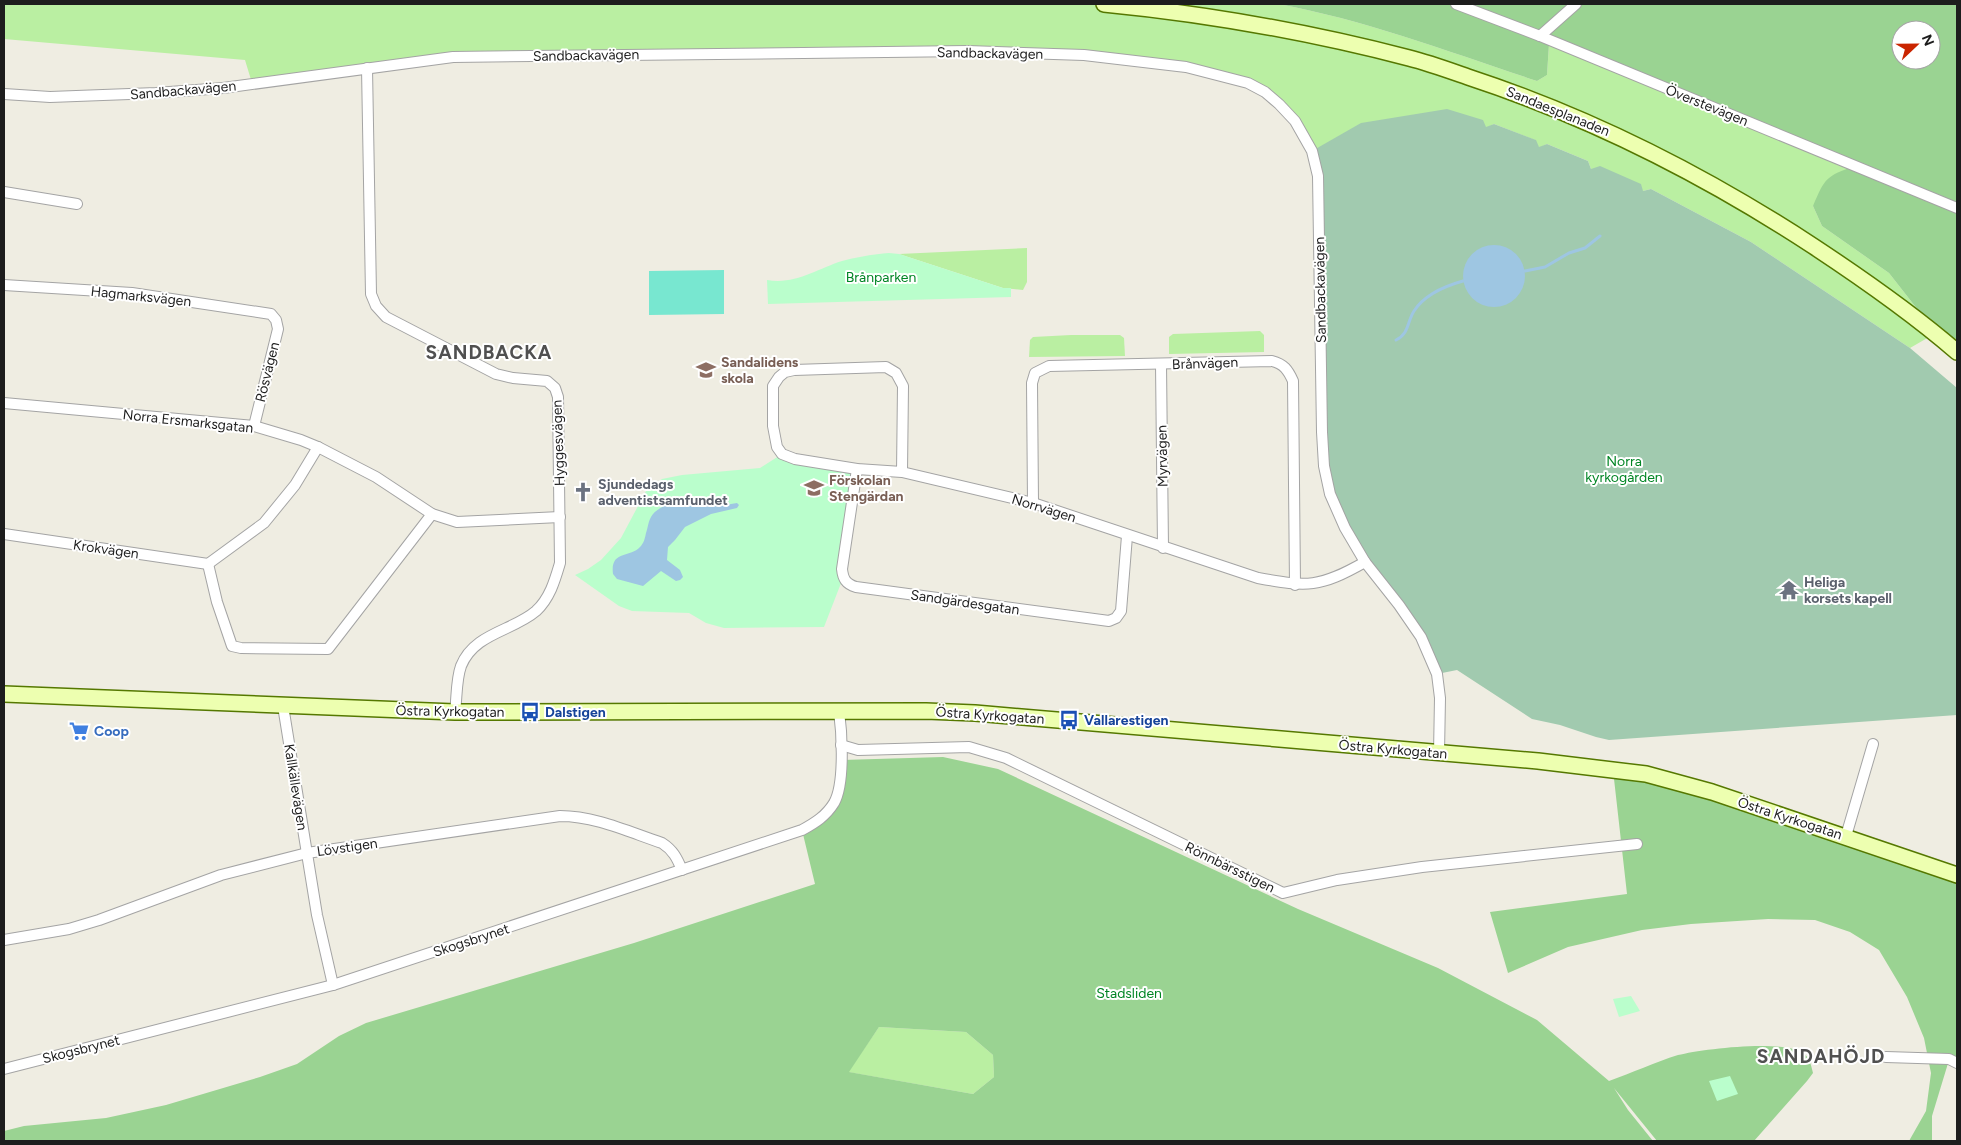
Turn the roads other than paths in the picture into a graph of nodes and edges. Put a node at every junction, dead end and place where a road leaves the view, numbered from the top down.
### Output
1 (1104, 4) edge
2 (1456, 4) edge
3 (1576, 4) edge
4 (1540, 36) junction
5 (367, 68) junction
6 (4, 94) edge
7 (4, 192) edge
8 (77, 204) dead end
9 (1957, 208) edge
10 (4, 285) edge
11 (275, 318) joint
12 (1957, 352) edge
13 (1161, 364) junction
14 (4, 403) edge
15 (254, 426) junction
16 (318, 447) junction
17 (857, 469) junction
18 (902, 472) junction
19 (1033, 503) junction
20 (432, 514) junction
21 (560, 517) junction
22 (4, 534) edge
23 (1127, 536) junction
24 (1163, 548) junction
25 (1365, 562) junction
26 (208, 564) junction
27 (1295, 585) junction
28 (4, 694) edge
29 (283, 706) junction
30 (839, 711) junction
31 (455, 712) junction
32 (1873, 744) dead end
33 (841, 745) junction
34 (1439, 752) junction
35 (1846, 836) junction
36 (1637, 844) dead end
37 (307, 853) junction
38 (682, 870) junction
39 (1957, 875) edge
40 (4, 940) edge
41 (333, 985) junction
42 (1886, 1057) dead end
43 (1957, 1063) edge
44 (4, 1069) edge

1 - 12 street, Sandaesplanaden
2 - 4 street, Överstevägen
3 - 4 street
4 - 9 street, Överstevägen
5 - 6 street, Sandbackavägen
5 - 21 street, Hyggesvägen
5 - 25 street, Sandbackavägen
7 - 8 street
10 - 11 street, Hagmarksvägen
11 - 15 street, Rösvägen
13 - 19 street, Brånvägen
13 - 24 street, Myrvägen
13 - 27 street, Brånvägen
14 - 15 street, Norra Ersmarksgatan
15 - 16 street, Norra Ersmarksgatan
16 - 20 street, Norra Ersmarksgatan
16 - 26 street
17 - 18 street, Norrvägen
17 - 18 street, Norrvägen
17 - 23 street, Sandgärdesgatan
18 - 19 street, Norrvägen
19 - 23 street, Norrvägen
20 - 21 street, Norra Ersmarksgatan
20 - 26 street
21 - 31 street, Hyggesvägen
22 - 26 street, Krokvägen
23 - 24 street, Norrvägen
24 - 27 street, Norrvägen
25 - 27 street, Norrvägen
25 - 34 street, Sandbackavägen
28 - 29 street, Östra Kyrkogatan
29 - 31 street, Östra Kyrkogatan
29 - 37 street, Kallkällevägen
30 - 31 street, Östra Kyrkogatan
30 - 33 street, Skogsbrynet
30 - 34 street, Östra Kyrkogatan
32 - 35 street
33 - 36 street, Rönnbärsstigen
33 - 38 street, Skogsbrynet
34 - 35 street, Östra Kyrkogatan
35 - 39 street, Östra Kyrkogatan
37 - 38 street, Lövstigen
37 - 40 street, Lövstigen
37 - 41 street, Kallkällevägen
38 - 41 street, Skogsbrynet
41 - 44 street, Skogsbrynet
42 - 43 street

